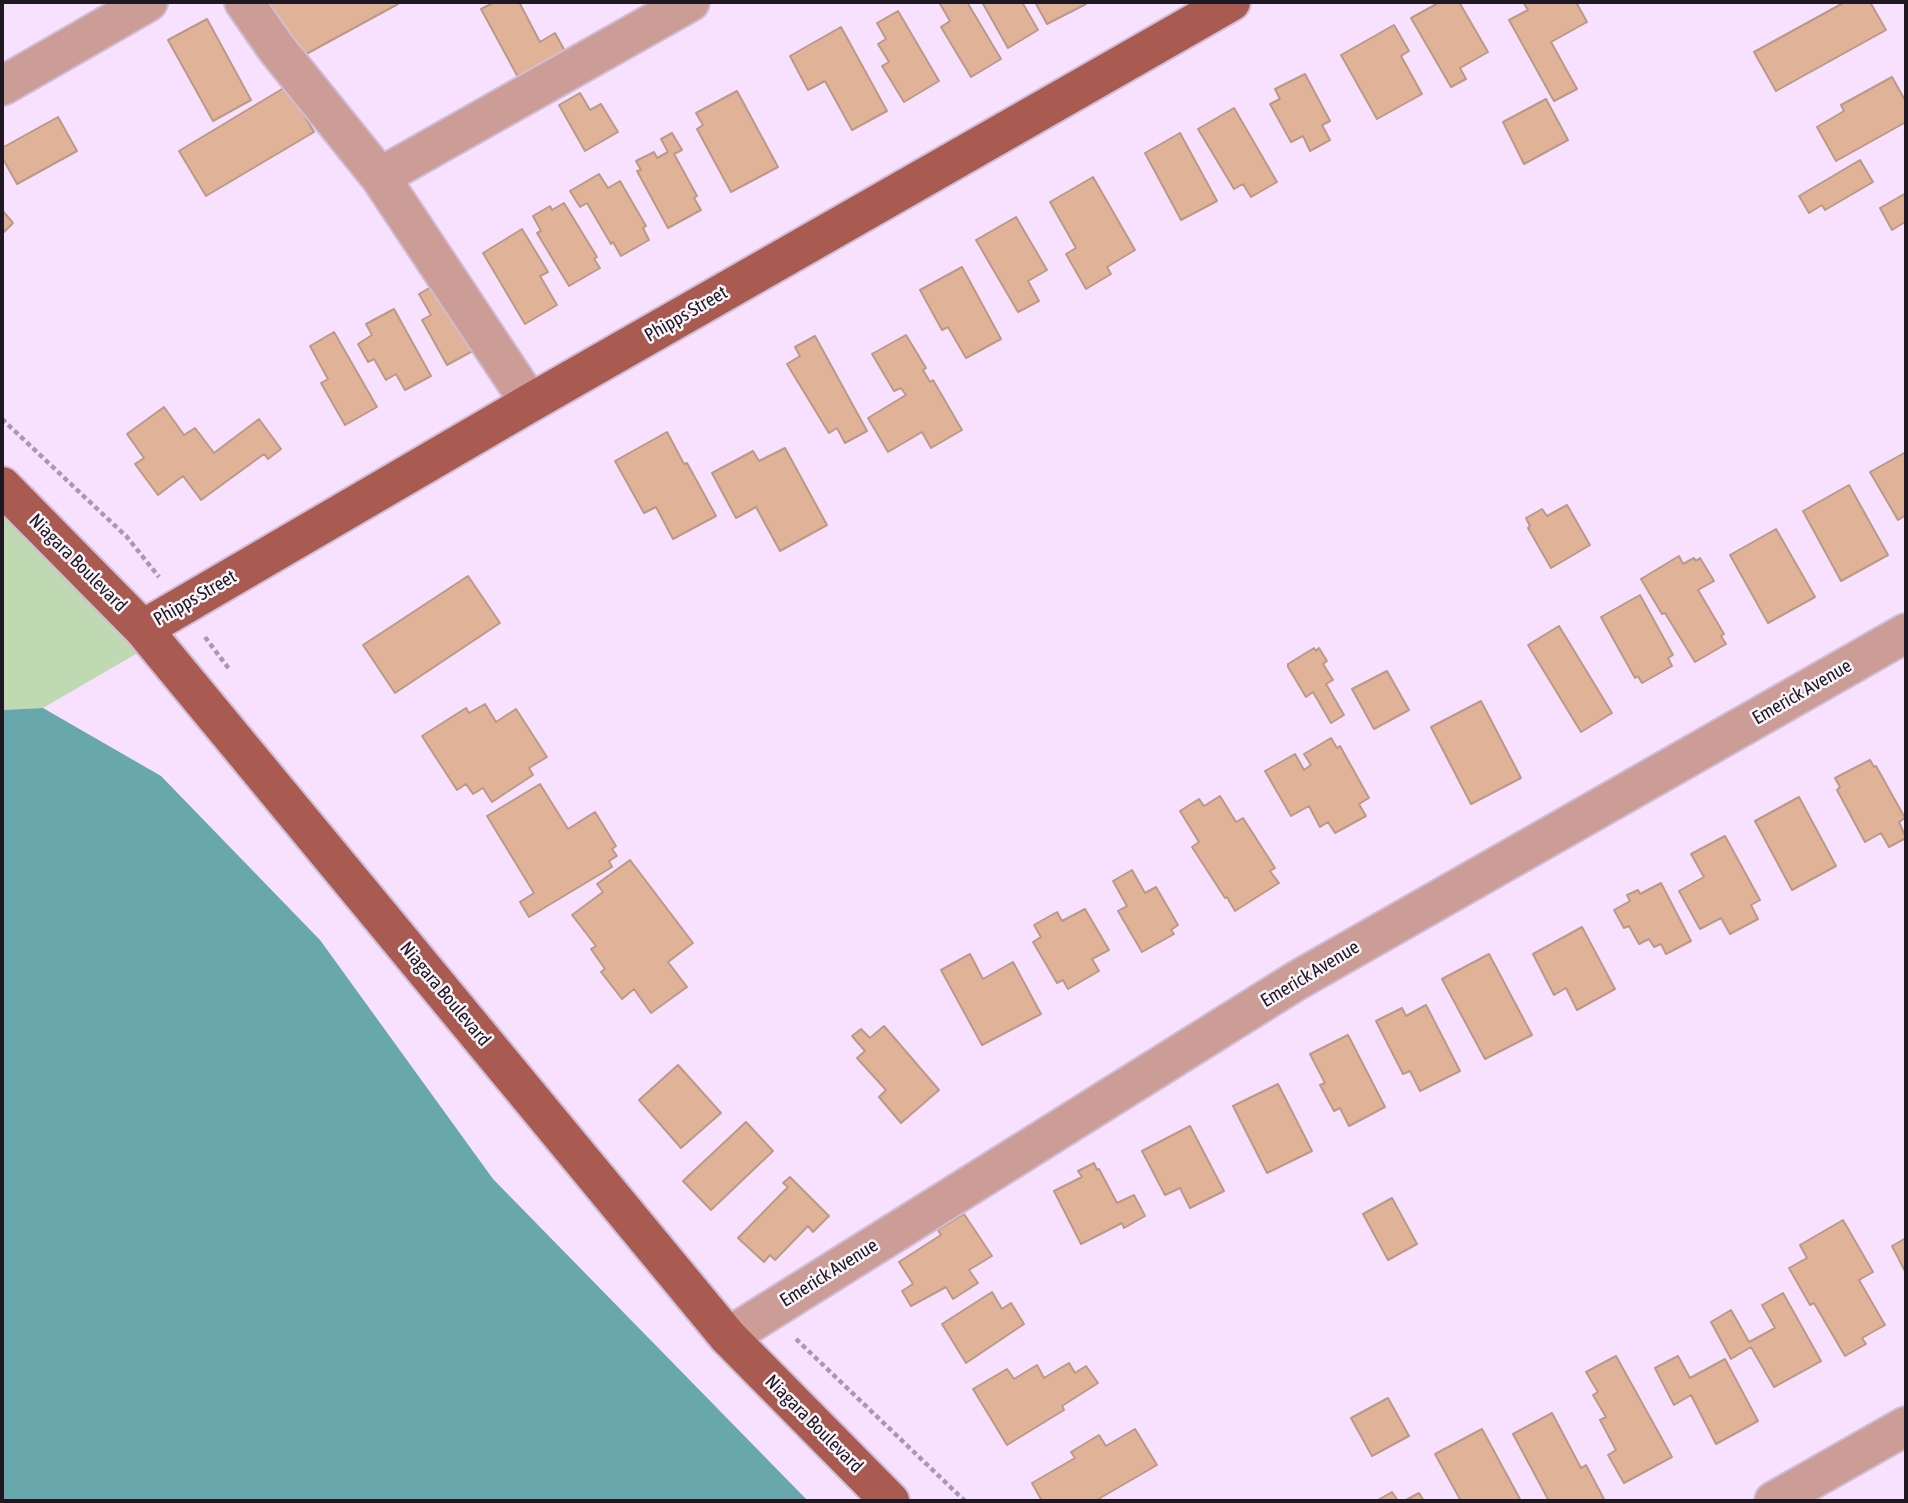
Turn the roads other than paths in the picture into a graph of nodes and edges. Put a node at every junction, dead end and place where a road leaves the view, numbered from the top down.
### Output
1 (148, 2) edge
2 (244, 2) edge
3 (690, 2) edge
4 (1231, 2) edge
5 (2, 86) edge
6 (380, 177) junction
7 (530, 403) junction
8 (2, 486) edge
9 (143, 629) junction
10 (1906, 633) edge
11 (728, 1337) junction
12 (1906, 1426) edge
13 (890, 1501) edge
14 (1774, 1501) edge

1 - 5 street
2 - 6 street
3 - 6 street
4 - 7 main road, Phipps Street
6 - 7 street
7 - 9 main road, Phipps Street
8 - 9 main road, Niagara Boulevard
9 - 11 main road, Niagara Boulevard
10 - 11 street, Emerick Avenue
11 - 13 main road, Niagara Boulevard
12 - 14 street

